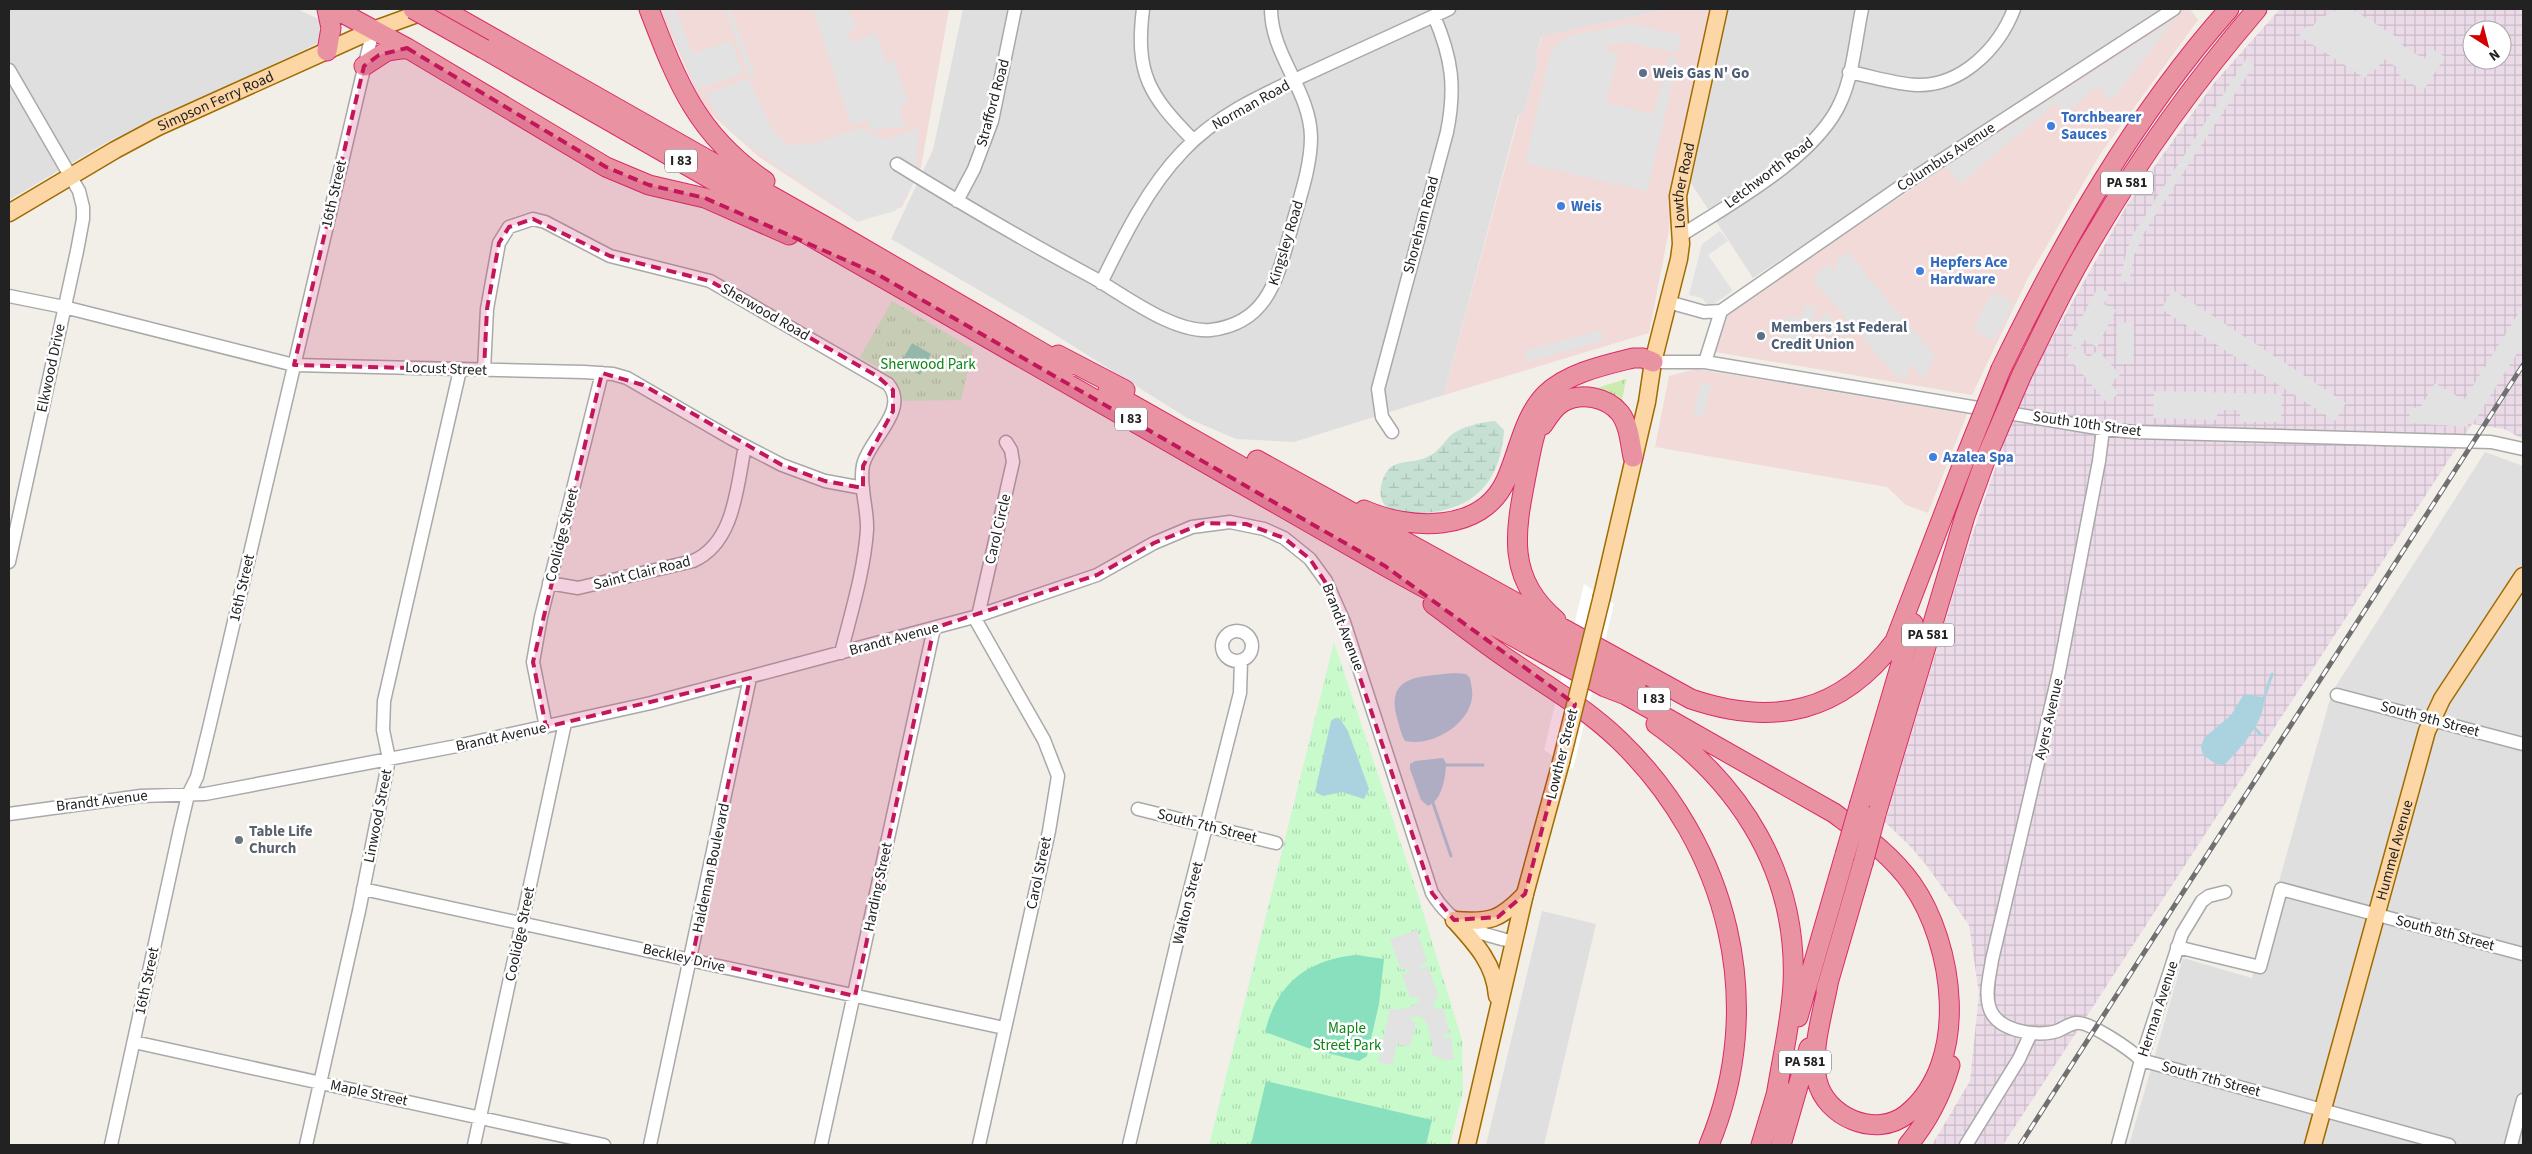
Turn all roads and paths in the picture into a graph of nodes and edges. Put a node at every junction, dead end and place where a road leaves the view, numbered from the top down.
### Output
1 (327, 9) edge
2 (335, 9) edge
3 (413, 9) edge
4 (430, 9) edge
5 (442, 9) edge
6 (649, 9) edge
7 (1015, 9) edge
8 (1143, 9) edge
9 (1271, 9) edge
10 (1449, 9) edge
11 (1719, 9) edge
12 (1862, 9) edge
13 (2014, 9) edge
14 (2174, 9) edge
15 (2229, 9) edge
16 (2257, 9) edge
17 (1434, 16) junction
18 (373, 30) junction
19 (487, 42) junction
20 (407, 48) junction
21 (327, 51) junction
22 (364, 66) junction
23 (9, 70) edge
24 (1849, 72) junction
25 (1295, 80) junction
26 (1194, 140) junction
27 (897, 164) dead end
28 (71, 176) junction
29 (959, 197) junction
30 (9, 213) edge
31 (835, 232) junction
32 (1680, 236) junction
33 (877, 274) junction
34 (1101, 282) junction
35 (9, 296) edge
36 (946, 297) junction
37 (1668, 302) junction
38 (64, 308) junction
39 (1721, 311) junction
40 (1653, 362) junction
41 (1705, 362) junction
42 (294, 365) junction
43 (460, 370) junction
44 (484, 370) junction
45 (602, 373) junction
46 (2103, 428) junction
47 (1392, 432) dead end
48 (1537, 434) junction
49 (1006, 442) dead end
50 (744, 446) junction
51 (2523, 449) edge
52 (1633, 457) junction
53 (1957, 478) junction
54 (863, 488) junction
55 (1314, 490) junction
56 (9, 562) edge
57 (1385, 566) junction
58 (2523, 576) edge
59 (550, 583) junction
60 (976, 616) junction
61 (934, 628) junction
62 (1585, 641) junction
63 (841, 654) junction
64 (1241, 661) dead end
65 (750, 678) junction
66 (1605, 687) junction
67 (2337, 695) dead end
68 (2431, 720) junction
69 (565, 723) junction
70 (546, 727) junction
71 (2523, 744) edge
72 (390, 759) junction
73 (188, 795) junction
74 (1138, 809) dead end
75 (9, 814) edge
76 (1207, 826) junction
77 (1276, 843) dead end
78 (363, 889) junction
79 (2225, 892) dead end
80 (1525, 894) junction
81 (2376, 914) junction
82 (1454, 920) junction
83 (523, 924) junction
84 (1514, 942) junction
85 (2177, 947) junction
86 (2523, 954) edge
87 (692, 959) junction
88 (1829, 979) junction
89 (855, 996) junction
90 (1989, 1008) joint
91 (1498, 1009) junction
92 (1004, 1028) junction
93 (2031, 1033) junction
94 (134, 1042) junction
95 (2141, 1060) junction
96 (322, 1083) junction
97 (1776, 1096) junction
98 (2523, 1100) edge
99 (2323, 1109) junction
100 (480, 1118) junction
101 (111, 1145) edge
102 (306, 1145) edge
103 (474, 1145) edge
104 (604, 1145) edge
105 (650, 1145) edge
106 (821, 1145) edge
107 (978, 1145) edge
108 (1129, 1145) edge
109 (1467, 1145) edge
110 (1709, 1145) edge
111 (1761, 1145) edge
112 (1781, 1145) edge
113 (1908, 1145) edge
114 (1966, 1145) edge
115 (2118, 1145) edge
116 (2313, 1145) edge
117 (2449, 1145) edge
118 (2511, 1145) edge

1 - 21 highway
2 - 18 highway
3 - 19 highway, I 83, bridge
4 - 18 main road, Simpson Ferry Road
5 - 19 highway, I 83
6 - 31 highway
7 - 29 street, Strafford Road
8 - 26 street
9 - 25 street, Kingsley Road
10 - 17 street, Norman Road
11 - 32 main road, Lowther Road
12 - 24 street, Letchworth Road
13 - 24 street
14 - 39 street, Columbus Avenue
15 - 53 highway, PA 581, bridge
16 - 88 highway, PA 581, bridge
17 - 25 street, Norman Road
17 - 47 street, Shoreham Road
18 - 20 highway
18 - 21 main road, Simpson Ferry Road
18 - 22 street, 16th Street
19 - 31 highway, I 83
19 - 33 highway, I 83
20 - 22 highway
20 - 33 highway
21 - 28 main road, Simpson Ferry Road
22 - 42 street, 16th Street
23 - 28 street, Elkwood Drive
24 - 32 street, Letchworth Road
25 - 26 street, Norman Road
25 - 34 street, Kingsley Road
26 - 34 street, Norman Road
27 - 29 street, Kingsley Road
28 - 30 main road, Simpson Ferry Road
28 - 38 street, Elkwood Drive
29 - 34 street, Kingsley Road
31 - 36 highway, I 83
32 - 37 main road, Lowther Road
33 - 57 highway, I 83
35 - 38 street, Locust Street
36 - 55 highway
36 - 113 highway, I 83
37 - 39 street
37 - 40 main road, Lowther Road
38 - 42 street, Locust Street
38 - 56 street, Elkwood Drive
39 - 41 street
40 - 41 street, South 10th Street
40 - 48 highway
40 - 52 main road, Lowther Street
40 - 55 highway
41 - 46 street, South 10th Street
42 - 43 street, Locust Street
42 - 73 street, 16th Street
43 - 44 street, Locust Street
43 - 72 street, Linwood Street
44 - 45 street, Locust Street
44 - 54 street, Sherwood Road
45 - 50 street, Locust Street
45 - 59 street, Coolidge Street
46 - 51 street, South 10th Street
46 - 90 street, Ayers Avenue
48 - 52 highway
48 - 62 highway
49 - 60 street, Carol Circle
50 - 54 street, Locust Street
50 - 59 street, Saint Clair Road
52 - 80 main road, Lowther Street, bridge
53 - 62 highway
53 - 97 highway, PA 581, bridge
54 - 63 street, Sherwood Road
55 - 62 highway
57 - 66 highway, I 83
57 - 110 highway
58 - 68 main road, Hummel Avenue
59 - 70 street, Coolidge Street
60 - 61 street, Brandt Avenue
60 - 82 street, Brandt Avenue
60 - 92 street, Carol Street
61 - 63 street, Brandt Avenue
61 - 89 street, Harding Street
63 - 65 street, Brandt Avenue
64 - 76 street, Walton Street
65 - 69 street, Brandt Avenue
65 - 87 street, Haldeman Boulevard
66 - 88 highway
66 - 97 highway, I 83
67 - 68 street, South 9th Street
68 - 71 street, South 9th Street
68 - 81 main road, Hummel Avenue
69 - 70 street, Brandt Avenue
69 - 83 street, Coolidge Street
70 - 72 street, Brandt Avenue
72 - 73 street, Brandt Avenue
72 - 78 street, Linwood Street
73 - 75 street, Brandt Avenue
73 - 94 street, 16th Street
74 - 76 street, South 7th Street
76 - 77 street, South 7th Street
76 - 108 street, Walton Street
78 - 83 street, Beckley Drive
78 - 96 street, Linwood Street
79 - 85 street, Herman Avenue
80 - 82 main road
80 - 84 main road, Lowther Street
81 - 85 street, South 8th Street
81 - 86 street, South 8th Street
81 - 99 main road, Hummel Avenue
82 - 84 street, Brandt Avenue
82 - 91 main road
83 - 87 street, Beckley Drive
83 - 100 street, Coolidge Street
84 - 91 main road, Lowther Street
85 - 95 street, Herman Avenue
87 - 89 street, Beckley Drive
87 - 105 street, Haldeman Boulevard
88 - 112 highway, PA 581
89 - 92 street, Beckley Drive
89 - 106 street, Harding Street
90 - 93 street, South 7th Street
91 - 109 main road, Lowther Street
92 - 107 street, Carol Street
93 - 95 street, South 7th Street
93 - 114 street
94 - 96 street, Maple Street
94 - 101 street, 16th Street
95 - 99 street, South 7th Street
95 - 115 street, Herman Avenue
96 - 100 street, Maple Street
96 - 102 street, Linwood Street
97 - 111 highway, I 83
98 - 118 street
99 - 116 main road, Hummel Avenue
99 - 117 street, South 7th Street
100 - 103 street, Coolidge Street
100 - 104 street, Maple Street

